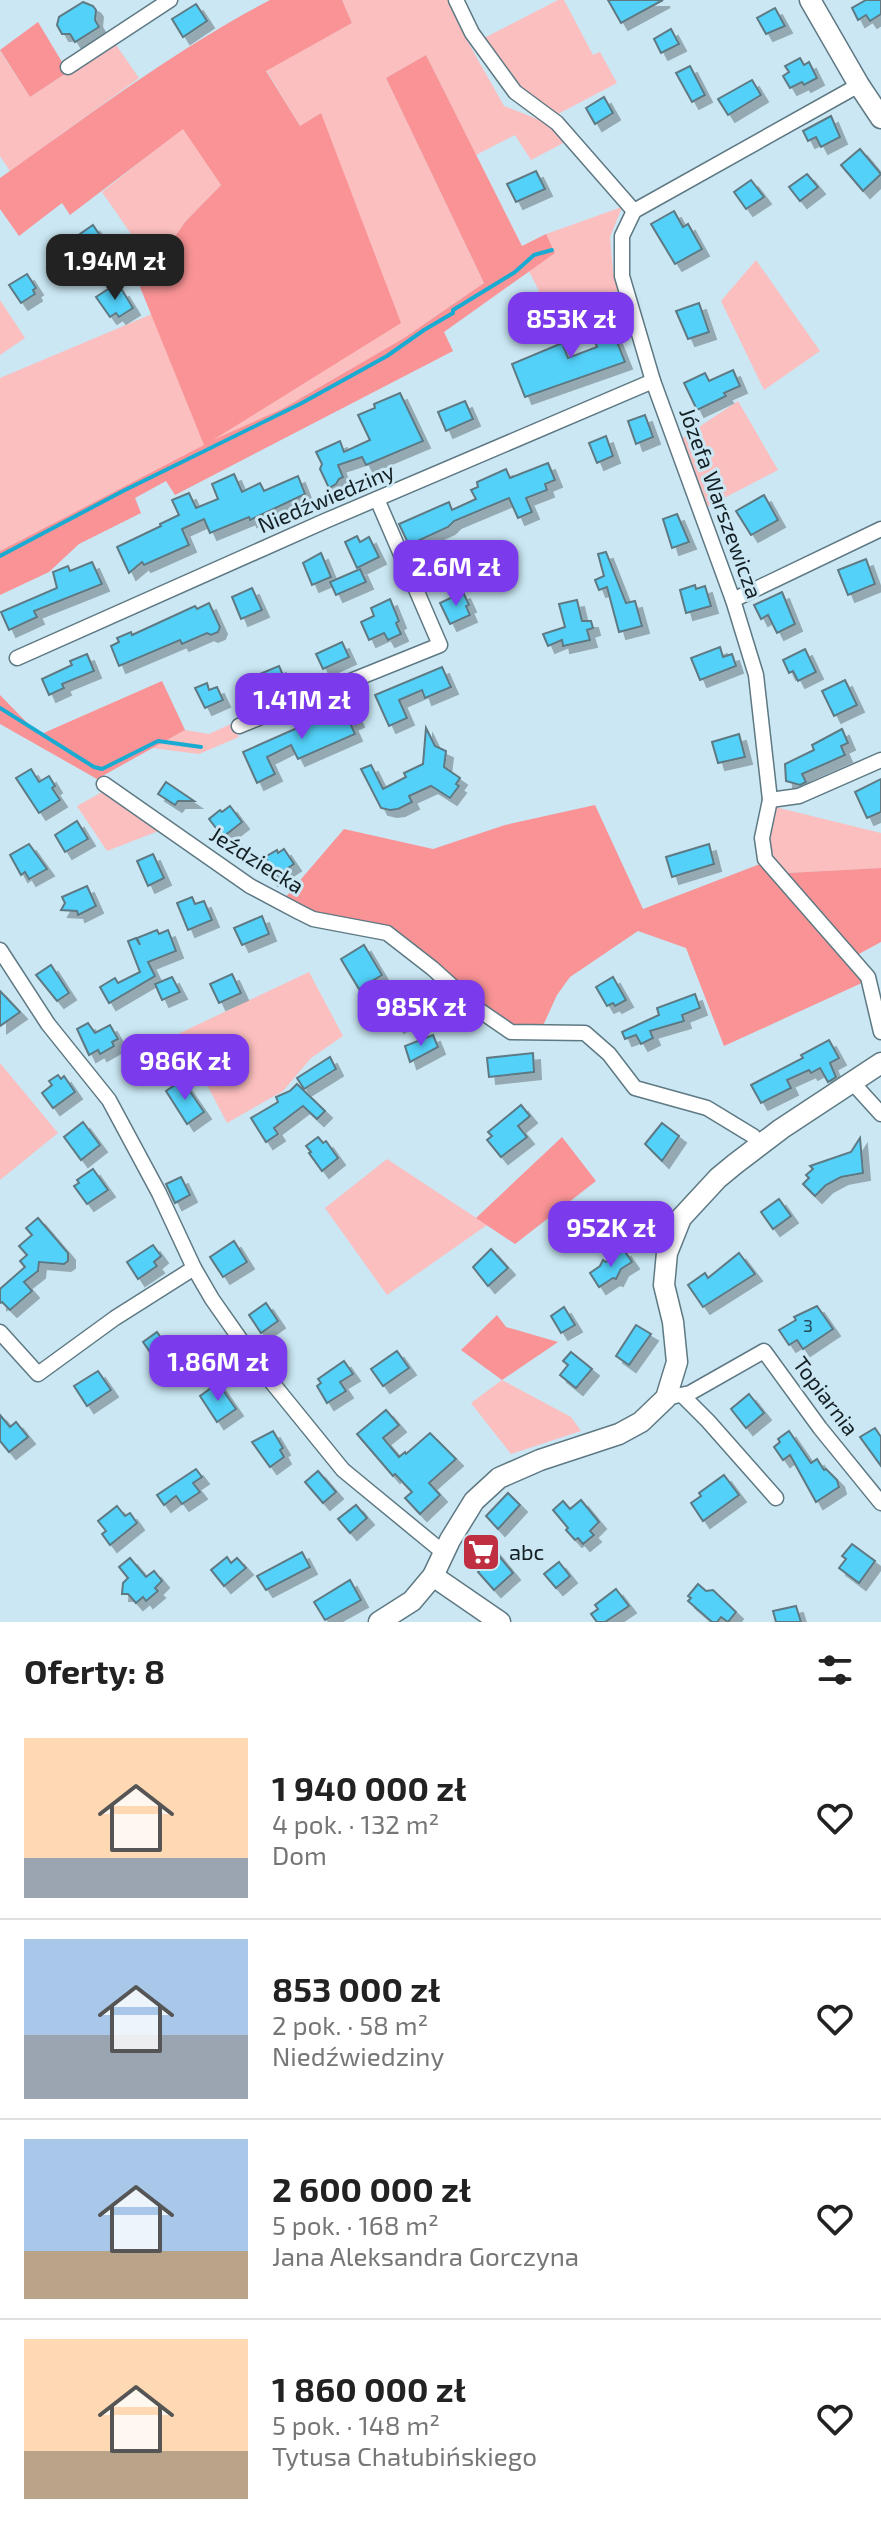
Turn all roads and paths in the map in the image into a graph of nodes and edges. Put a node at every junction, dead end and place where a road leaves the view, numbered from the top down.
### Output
1 (170, 0) edge
2 (456, 0) edge
3 (810, 0) edge
4 (68, 67) dead end
5 (859, 85) junction
6 (881, 118) edge
7 (634, 211) junction
8 (653, 381) junction
9 (377, 499) junction
10 (881, 529) edge
11 (733, 600) junction
12 (17, 658) dead end
13 (239, 726) dead end
14 (881, 760) edge
15 (104, 784) dead end
16 (770, 800) junction
17 (0, 950) edge
18 (881, 1032) edge
19 (881, 1063) edge
20 (852, 1082) junction
21 (881, 1114) edge
22 (761, 1145) junction
23 (194, 1268) junction
24 (0, 1332) edge
25 (674, 1396) junction
26 (776, 1498) dead end
27 (881, 1503) edge
28 (444, 1553) junction
29 (433, 1576) junction
30 (379, 1622) edge
31 (500, 1622) edge

1 - 4 street
2 - 7 street
3 - 5 street
5 - 6 street
5 - 7 street
7 - 8 street, Józefa Warszewicza
8 - 9 street, Niedźwiedziny
8 - 11 street, Józefa Warszewicza
9 - 12 street, Niedźwiedziny
9 - 13 street
10 - 11 street
11 - 16 street, Józefa Warszewicza
14 - 16 street
15 - 22 street, Jeździecka
16 - 18 street, Józefa Warszewicza
17 - 23 street
19 - 20 street
20 - 21 street
20 - 22 street
22 - 25 street
23 - 24 street
23 - 28 street
25 - 26 street
25 - 27 street, Topiarnia
25 - 28 street
28 - 29 street
29 - 30 street
29 - 31 street

